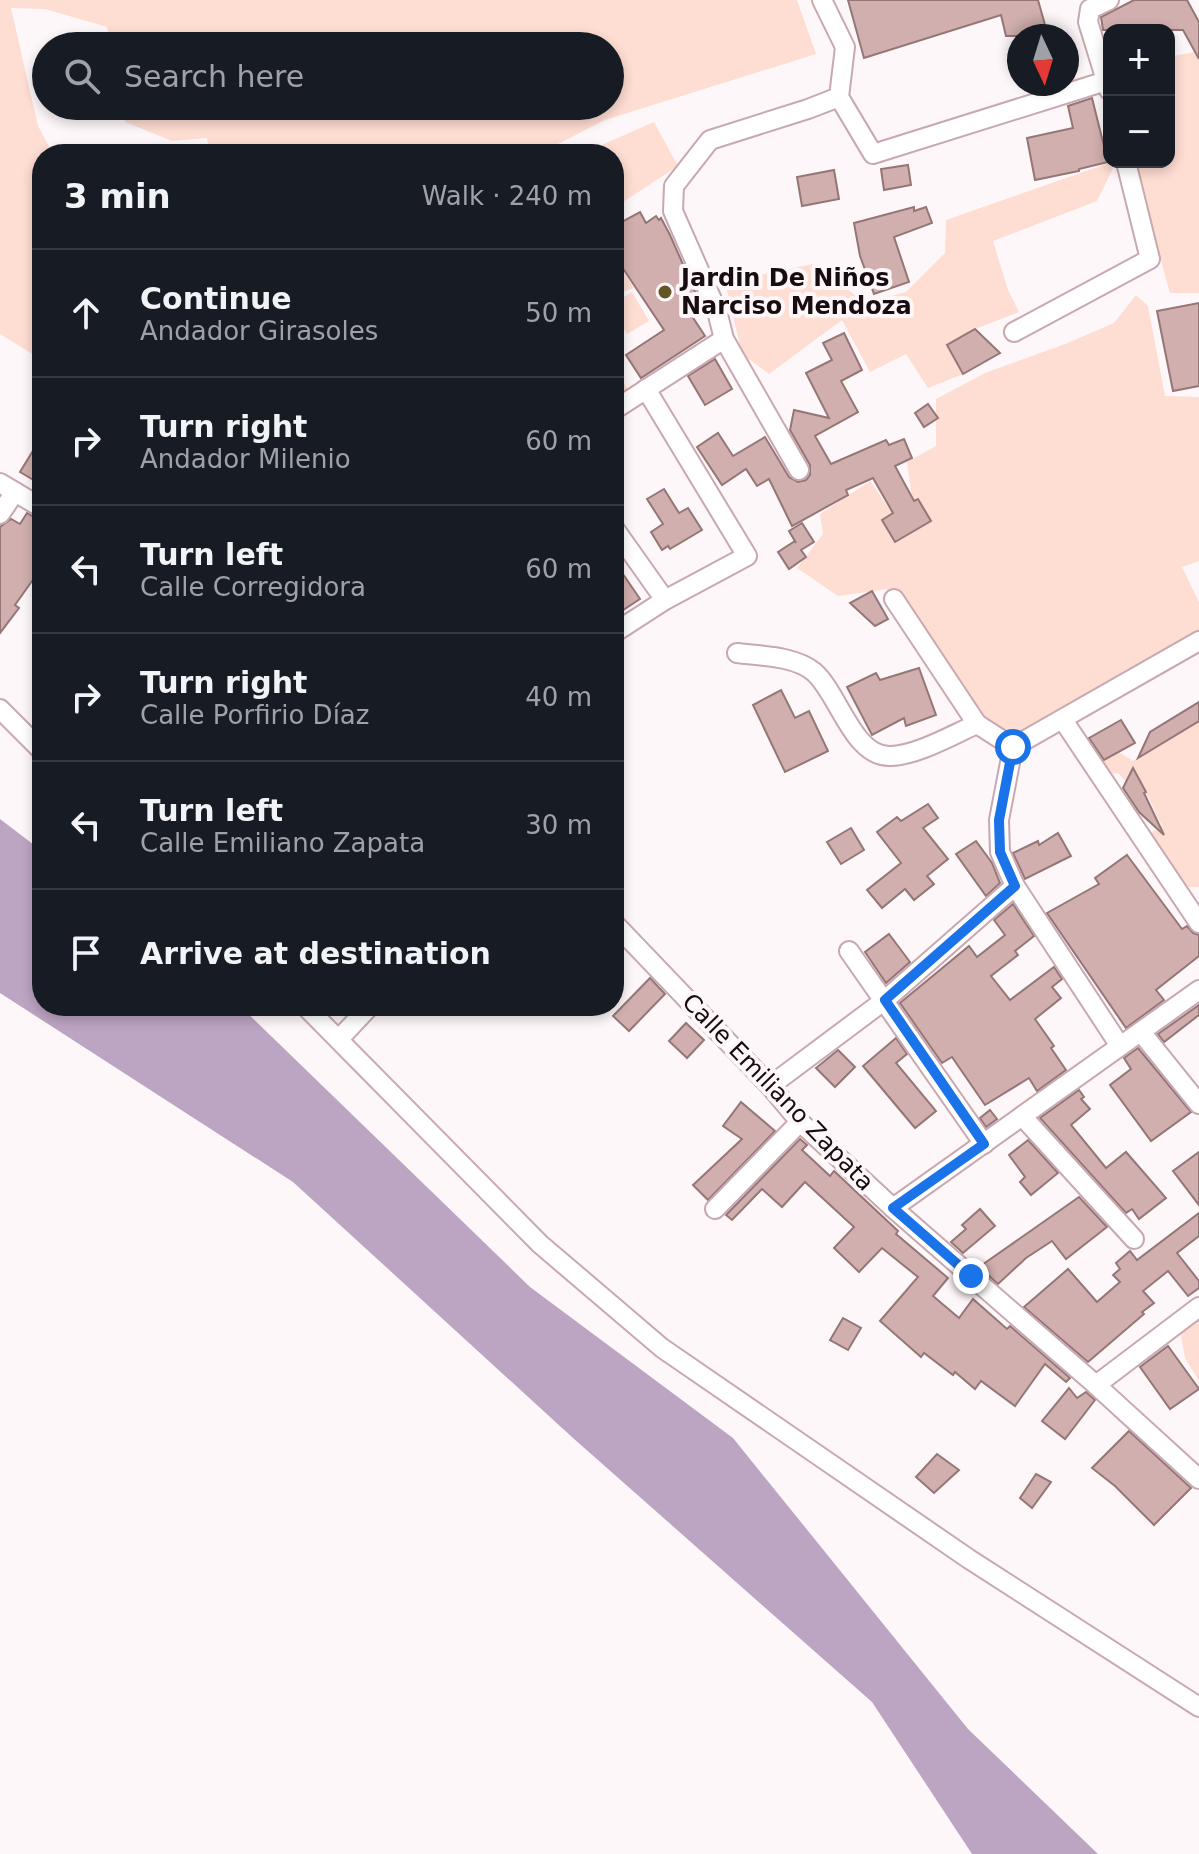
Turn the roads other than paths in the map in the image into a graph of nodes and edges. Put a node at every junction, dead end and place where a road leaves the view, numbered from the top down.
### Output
1 (822, 0) edge
2 (1109, 0) edge
3 (1103, 70) edge
4 (1103, 87) edge
5 (839, 97) junction
6 (1127, 168) edge
7 (1014, 332) dead end
8 (724, 339) junction
9 (646, 389) junction
10 (624, 403) edge
11 (799, 470) dead end
12 (8, 488) edge
13 (32, 502) edge
14 (0, 514) edge
15 (624, 542) edge
16 (894, 599) dead end
17 (665, 600) junction
18 (624, 627) edge
19 (1199, 641) edge
20 (737, 653) dead end
21 (0, 709) edge
22 (1063, 720) junction
23 (977, 724) junction
24 (32, 741) edge
25 (1013, 747) junction
26 (1015, 886) junction
27 (1199, 923) edge
28 (624, 933) edge
29 (849, 951) dead end
30 (1199, 990) edge
31 (885, 1000) junction
32 (315, 1016) edge
33 (361, 1016) edge
34 (1141, 1032) junction
35 (339, 1039) junction
36 (1120, 1046) junction
37 (770, 1086) junction
38 (1199, 1104) edge
39 (1022, 1116) junction
40 (800, 1122) junction
41 (984, 1144) junction
42 (893, 1208) junction
43 (715, 1209) dead end
44 (1134, 1239) dead end
45 (1199, 1307) edge
46 (1096, 1385) junction
47 (1199, 1479) edge
48 (1199, 1707) edge

1 - 5 street
2 - 3 street
4 - 5 street
5 - 8 street
6 - 7 street
8 - 9 street
8 - 11 street
9 - 10 street
9 - 17 street
12 - 13 street
12 - 14 street
15 - 17 street
16 - 23 street
17 - 18 street
19 - 22 street
20 - 23 street
21 - 24 street
22 - 25 street
22 - 27 street
23 - 25 street
25 - 26 street
26 - 31 street
26 - 36 street
28 - 37 street, Calle Emiliano Zapata
29 - 31 street
30 - 34 street
31 - 37 street
31 - 41 street
32 - 35 street
33 - 35 street
34 - 36 street
34 - 38 street
35 - 48 street
36 - 39 street
37 - 40 street, Calle Emiliano Zapata
39 - 41 street
39 - 44 street
40 - 42 street, Calle Emiliano Zapata
40 - 43 street
41 - 42 street
42 - 46 street, Calle Emiliano Zapata
45 - 46 street
46 - 47 street, Calle Emiliano Zapata

